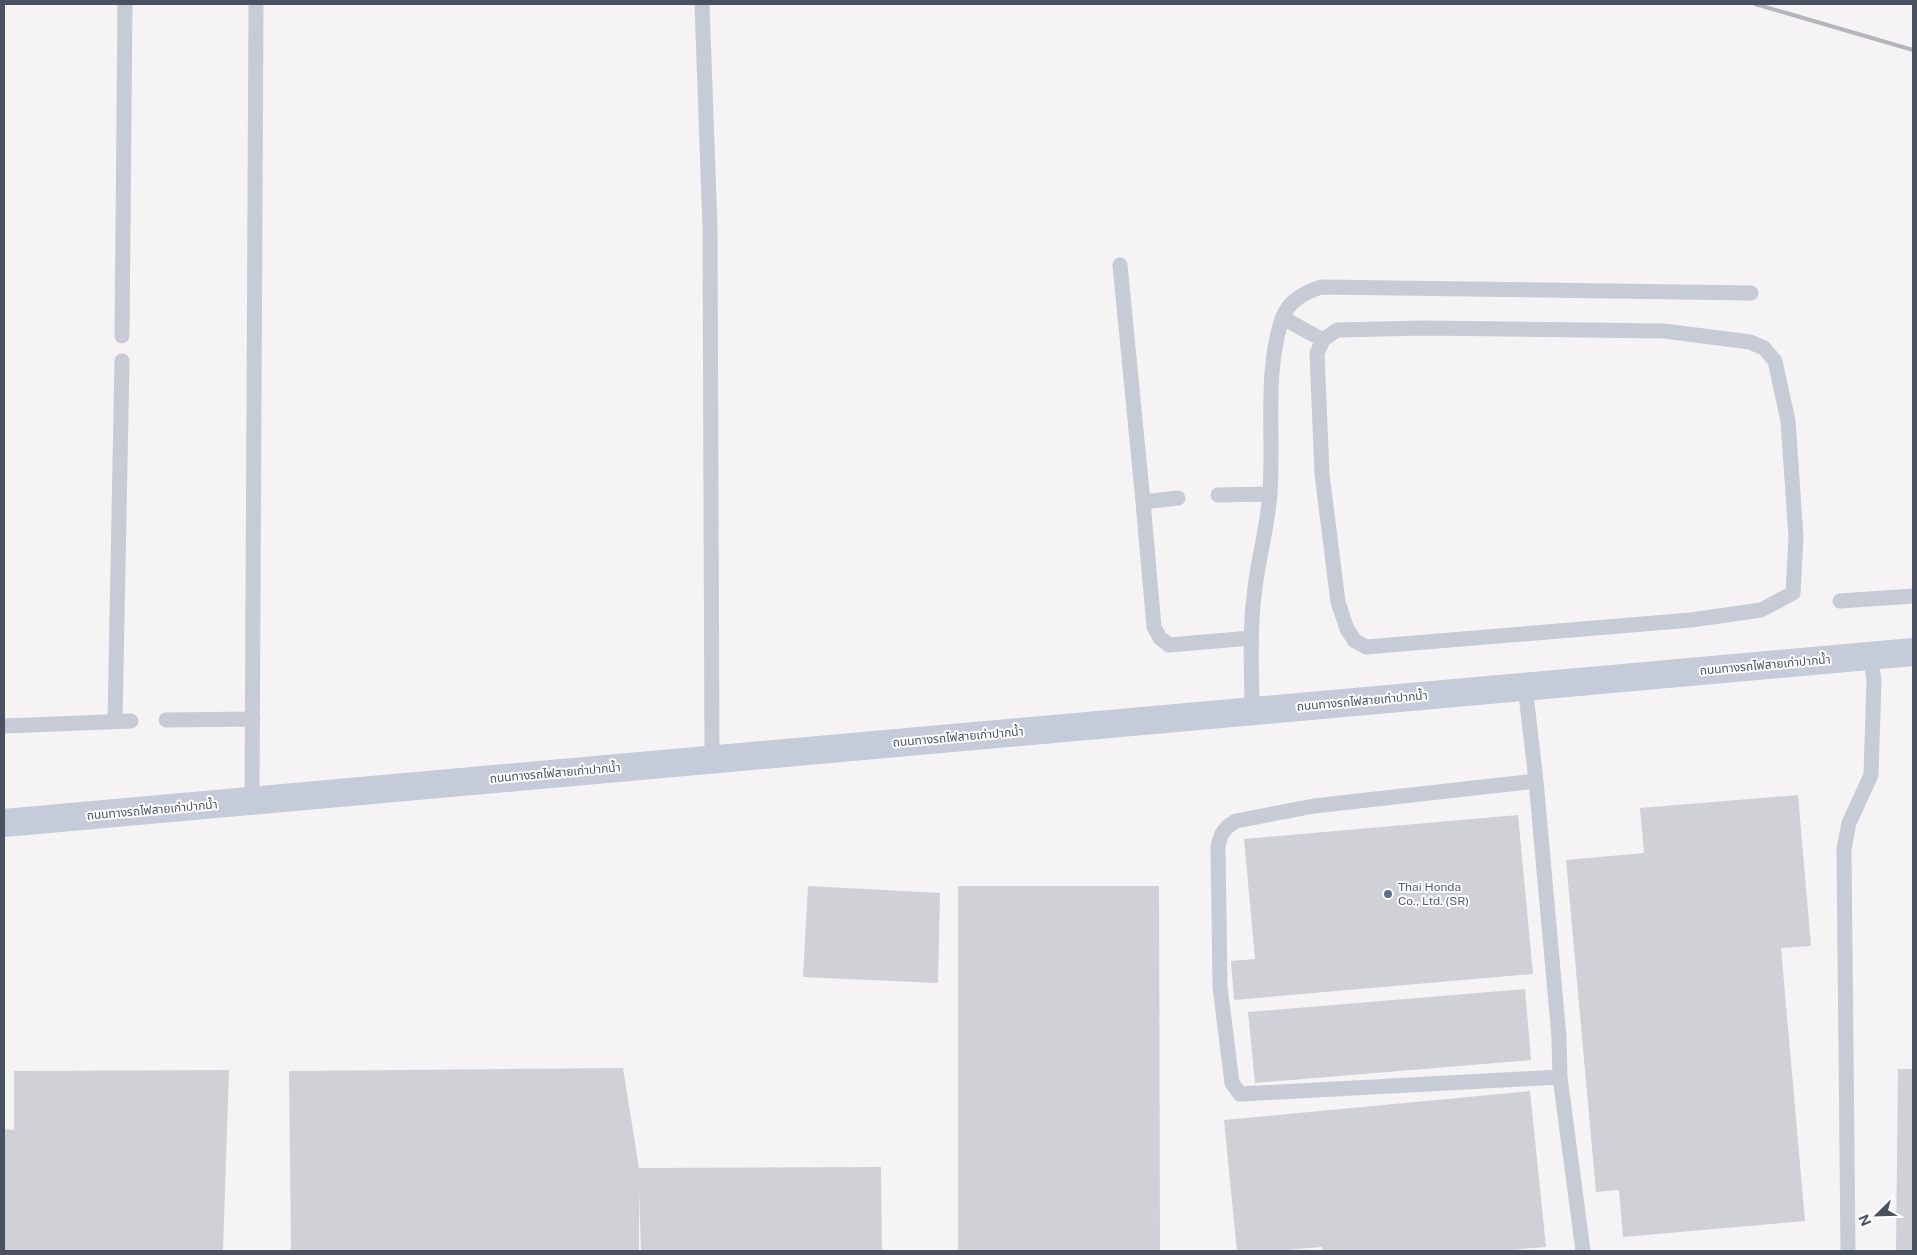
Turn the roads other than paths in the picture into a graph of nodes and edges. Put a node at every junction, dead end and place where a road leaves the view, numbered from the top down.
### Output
1 (125, 4) edge
2 (256, 4) edge
3 (702, 4) edge
4 (1120, 265) dead end
5 (1751, 293) dead end
6 (1283, 318) junction
7 (122, 336) dead end
8 (1323, 340) junction
9 (122, 361) dead end
10 (1270, 494) junction
11 (1218, 495) dead end
12 (1178, 498) dead end
13 (1143, 502) junction
14 (1913, 596) edge
15 (1840, 601) dead end
16 (1251, 638) junction
17 (1913, 652) edge
18 (1870, 656) junction
19 (1525, 686) junction
20 (1252, 710) junction
21 (166, 720) dead end
22 (253, 720) junction
23 (115, 721) junction
24 (132, 721) dead end
25 (4, 726) edge
26 (712, 759) junction
27 (1536, 781) junction
28 (252, 802) junction
29 (4, 823) edge
30 (1560, 1078) junction
31 (1583, 1251) edge
32 (1848, 1251) edge

1 - 7 lane
2 - 22 lane
3 - 26 lane
4 - 13 lane
5 - 6 lane
6 - 8 lane
6 - 10 lane
8 - 8 lane
9 - 23 lane
10 - 11 lane
10 - 16 lane
12 - 13 lane
13 - 16 lane
14 - 15 lane
16 - 20 lane
17 - 18 main road, ถนนทางรถไฟสายเก่าปากน้ำ
18 - 19 main road, ถนนทางรถไฟสายเก่าปากน้ำ
18 - 32 lane
19 - 20 main road, ถนนทางรถไฟสายเก่าปากน้ำ
19 - 27 lane
20 - 26 main road, ถนนทางรถไฟสายเก่าปากน้ำ
21 - 22 lane
22 - 28 lane
23 - 24 lane
23 - 25 lane
26 - 28 main road, ถนนทางรถไฟสายเก่าปากน้ำ
27 - 30 lane
27 - 30 lane
28 - 29 main road, ถนนทางรถไฟสายเก่าปากน้ำ
30 - 31 lane

